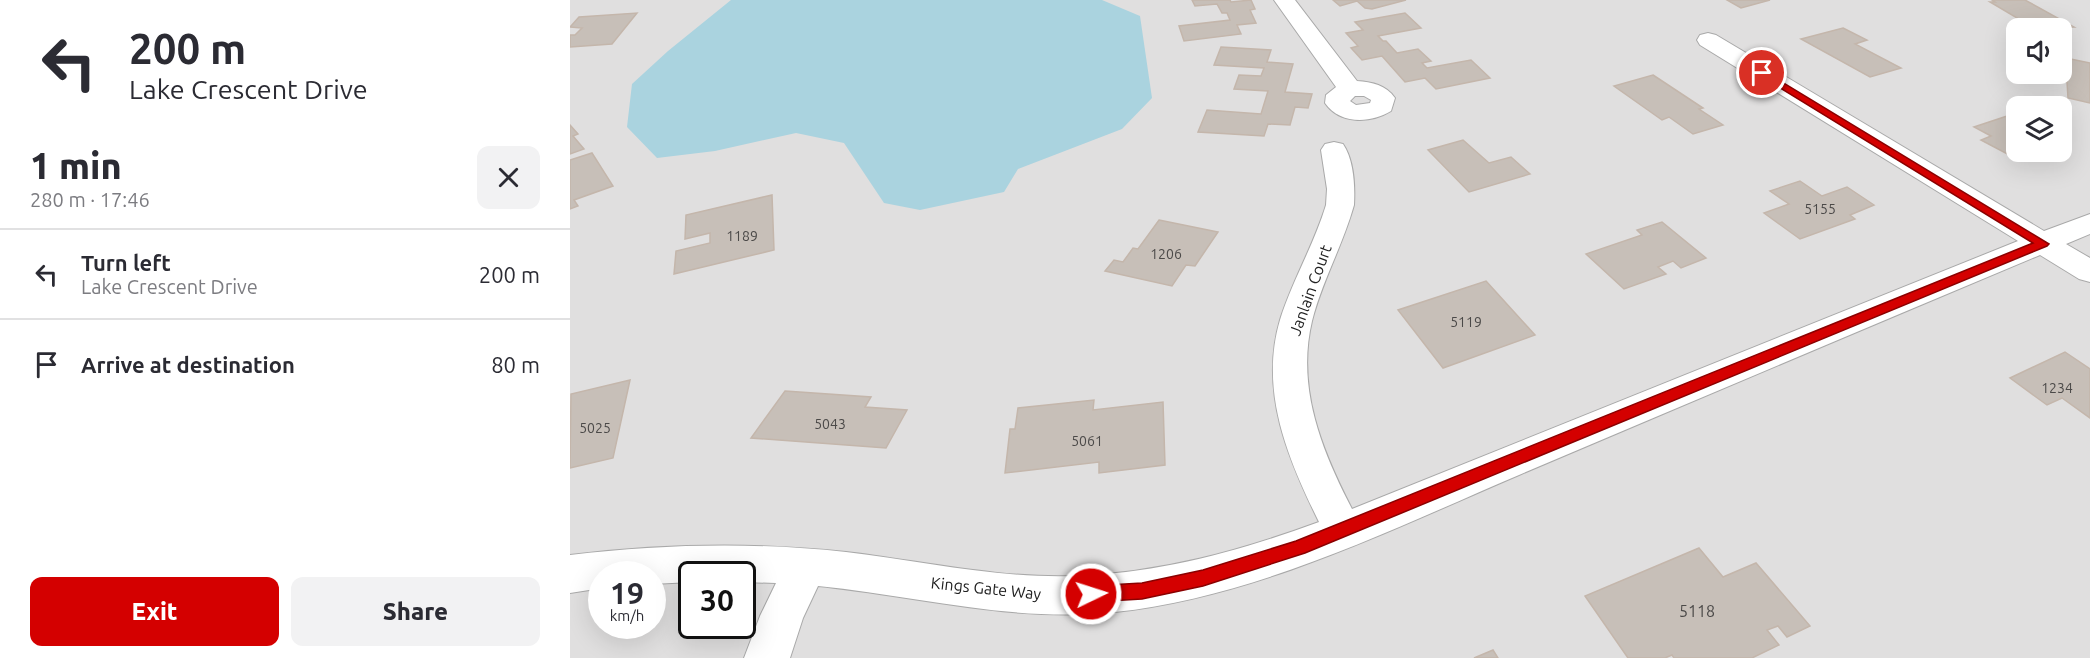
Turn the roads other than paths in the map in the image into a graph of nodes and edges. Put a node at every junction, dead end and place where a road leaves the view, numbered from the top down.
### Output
1 (1284, 0) edge
2 (1708, 40) dead end
3 (1350, 89) dead end
4 (1334, 150) dead end
5 (2090, 223) edge
6 (2043, 244) junction
7 (2090, 272) edge
8 (1342, 531) junction
9 (806, 567) junction
10 (570, 574) edge
11 (767, 658) edge

1 - 3 street
2 - 6 street
4 - 8 street, Janlain Court
5 - 6 street, Kings Gate Way
6 - 7 street
6 - 8 street, Kings Gate Way
8 - 9 street, Kings Gate Way
9 - 10 street, Kings Gate Way
9 - 11 street

